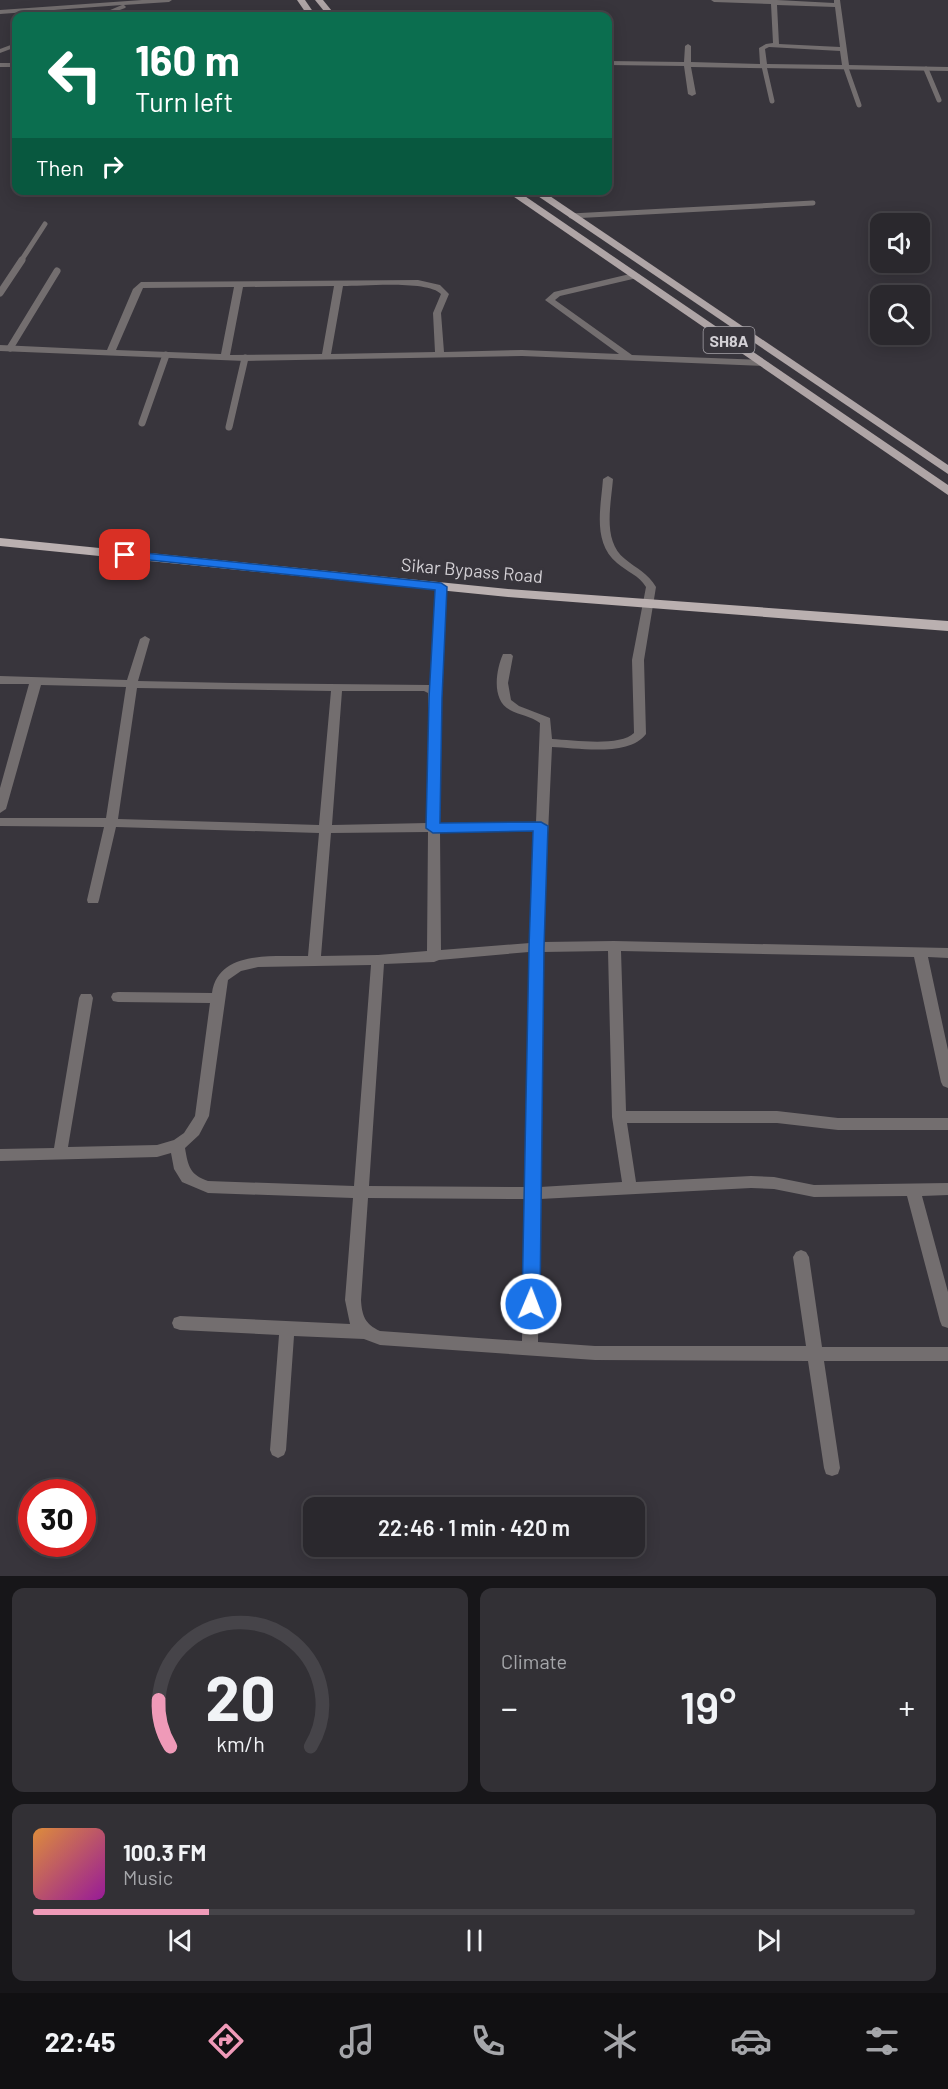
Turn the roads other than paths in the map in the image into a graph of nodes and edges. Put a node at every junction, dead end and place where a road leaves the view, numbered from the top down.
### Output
1 (32, 0) edge
2 (169, 0) edge
3 (319, 0) edge
4 (714, 0) edge
5 (774, 2) edge
6 (133, 3) junction
7 (837, 3) edge
8 (45, 9) junction
9 (0, 12) edge
10 (109, 12) edge
11 (329, 12) edge
12 (776, 45) junction
13 (688, 46) dead end
14 (844, 49) junction
15 (612, 63) edge
16 (686, 64) junction
17 (764, 66) junction
18 (846, 68) junction
19 (926, 69) junction
20 (948, 69) edge
21 (692, 94) dead end
22 (772, 100) dead end
23 (939, 100) dead end
24 (859, 105) dead end
25 (516, 195) edge
26 (541, 195) edge
27 (813, 203) dead end
28 (571, 216) junction
29 (45, 224) dead end
30 (57, 271) dead end
31 (634, 276) junction
32 (239, 284) junction
33 (339, 284) junction
34 (0, 293) edge
35 (5, 348) edge
36 (111, 352) junction
37 (440, 354) junction
38 (166, 355) junction
39 (225, 357) junction
40 (326, 357) junction
41 (630, 357) junction
42 (245, 358) junction
43 (764, 363) junction
44 (142, 423) dead end
45 (229, 427) dead end
46 (948, 470) edge
47 (608, 479) dead end
48 (948, 491) edge
49 (0, 542) edge
50 (441, 587) junction
51 (650, 604) junction
52 (946, 626) edge
53 (145, 639) dead end
54 (507, 656) dead end
55 (0, 680) edge
56 (36, 681) junction
57 (132, 683) junction
58 (338, 688) junction
59 (435, 698) junction
60 (546, 743) junction
61 (0, 809) edge
62 (0, 822) edge
63 (111, 823) junction
64 (541, 826) junction
65 (433, 828) junction
66 (324, 829) junction
67 (93, 900) dead end
68 (614, 946) junction
69 (536, 947) junction
70 (920, 953) junction
71 (948, 953) edge
72 (434, 957) junction
73 (314, 960) junction
74 (378, 960) junction
75 (118, 997) dead end
76 (86, 998) dead end
77 (218, 998) junction
78 (948, 1082) edge
79 (619, 1117) junction
80 (948, 1124) edge
81 (178, 1147) junction
82 (60, 1154) junction
83 (0, 1155) edge
84 (630, 1189) junction
85 (913, 1189) junction
86 (948, 1189) edge
87 (360, 1192) junction
88 (532, 1193) junction
89 (801, 1257) dead end
90 (948, 1321) edge
91 (180, 1323) dead end
92 (287, 1328) junction
93 (363, 1332) junction
94 (530, 1348) junction
95 (816, 1354) junction
96 (948, 1354) edge
97 (278, 1449) dead end
98 (832, 1468) dead end

1 - 8 street
2 - 6 street
3 - 11 main road
4 - 5 street
5 - 7 street
5 - 12 street
6 - 8 street
6 - 10 street
7 - 14 street
8 - 9 street
12 - 14 street
12 - 17 street
13 - 16 street
14 - 18 street
15 - 16 street
16 - 17 street
16 - 21 street
17 - 18 street
17 - 22 lane
18 - 19 street
18 - 24 lane
19 - 20 street
19 - 23 lane
25 - 31 main road, SH8A
26 - 28 main road, SH8A
27 - 28 lane
28 - 46 main road, SH8A
29 - 34 lane
30 - 35 lane
31 - 41 street
31 - 43 main road, SH8A
32 - 33 street
32 - 36 street
32 - 39 street
33 - 37 street
33 - 40 street
35 - 36 street
36 - 38 street
37 - 40 street
37 - 41 street
38 - 39 street
38 - 44 lane
39 - 42 street
40 - 42 street
41 - 43 street
42 - 45 lane
43 - 48 main road, SH8A
47 - 51 street
49 - 50 highway, Sikar Bypass Road
50 - 51 highway, Sikar Bypass Road
50 - 59 street
51 - 52 highway, Sikar Bypass Road
51 - 60 street
53 - 57 street
54 - 60 street
55 - 56 street
56 - 57 street
56 - 61 street
57 - 58 street
57 - 63 street
58 - 59 street
58 - 66 street
59 - 65 street
60 - 64 street
62 - 63 street
63 - 66 street
63 - 67 street
64 - 65 street
64 - 69 street
65 - 66 street
65 - 72 street
66 - 73 street
68 - 69 street
68 - 70 street
68 - 79 street
69 - 72 street
69 - 88 street
70 - 71 street
70 - 78 street
72 - 74 street
73 - 74 street
73 - 77 street
74 - 87 street
75 - 77 street
76 - 82 street
77 - 81 street
79 - 80 street
79 - 84 street
81 - 82 street
81 - 87 street
82 - 83 street
84 - 85 street
84 - 88 street
85 - 86 street
85 - 90 street
87 - 88 street
87 - 93 street
88 - 94 street
89 - 95 street
91 - 92 street
92 - 93 street
92 - 97 street
93 - 94 street
94 - 95 street
95 - 96 street
95 - 98 street

